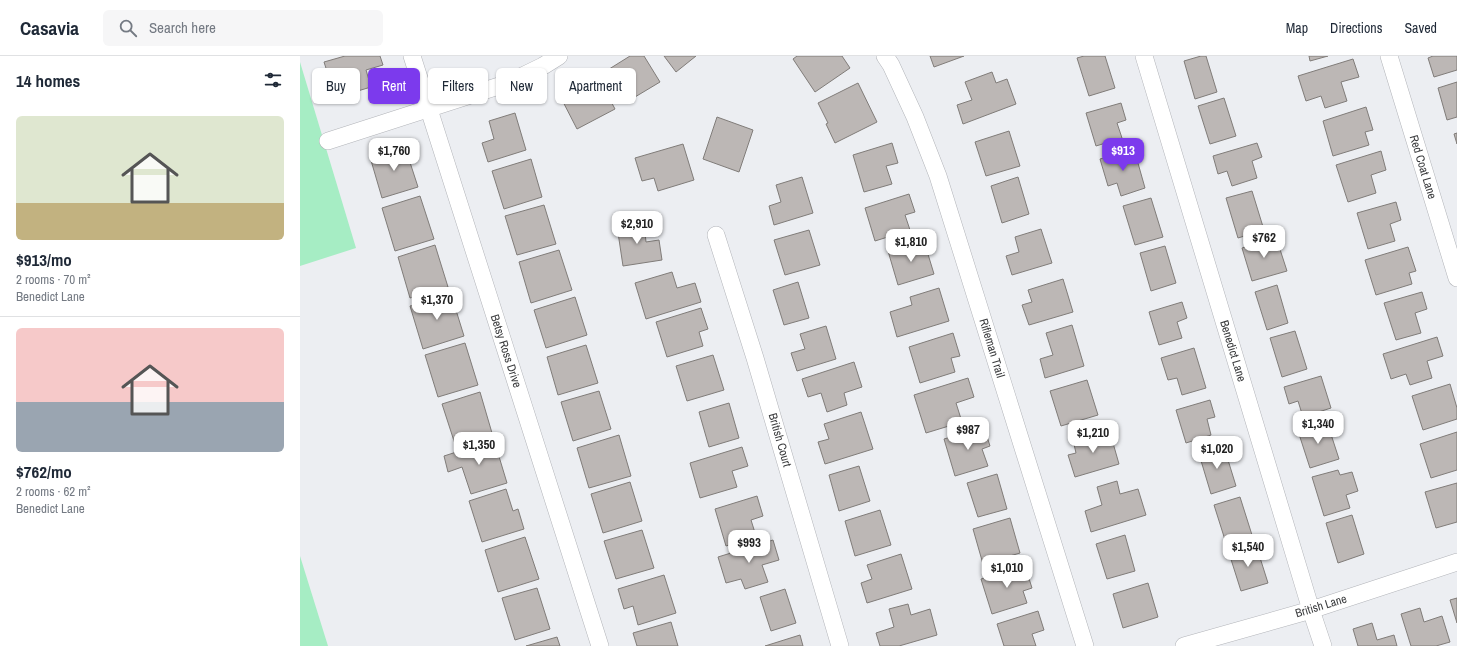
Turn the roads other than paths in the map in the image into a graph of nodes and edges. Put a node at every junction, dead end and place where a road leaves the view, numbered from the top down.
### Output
1 (412, 56) edge
2 (559, 56) edge
3 (885, 56) edge
4 (1144, 56) edge
5 (1389, 56) edge
6 (429, 110) junction
7 (328, 141) dead end
8 (716, 236) dead end
9 (1457, 278) edge
10 (1457, 562) edge
11 (1311, 610) junction
12 (600, 646) edge
13 (840, 646) edge
14 (1085, 646) edge
15 (1184, 646) edge
16 (1323, 646) edge

1 - 6 street, Betsy Ross Drive
2 - 6 street
3 - 14 street, Rifleman Trail
4 - 11 street, Benedict Lane
5 - 9 street, Red Coat Lane
6 - 7 street
6 - 12 street, Betsy Ross Drive
8 - 13 street, British Court
10 - 11 street, British Lane
11 - 15 street, British Lane
11 - 16 street, Benedict Lane

